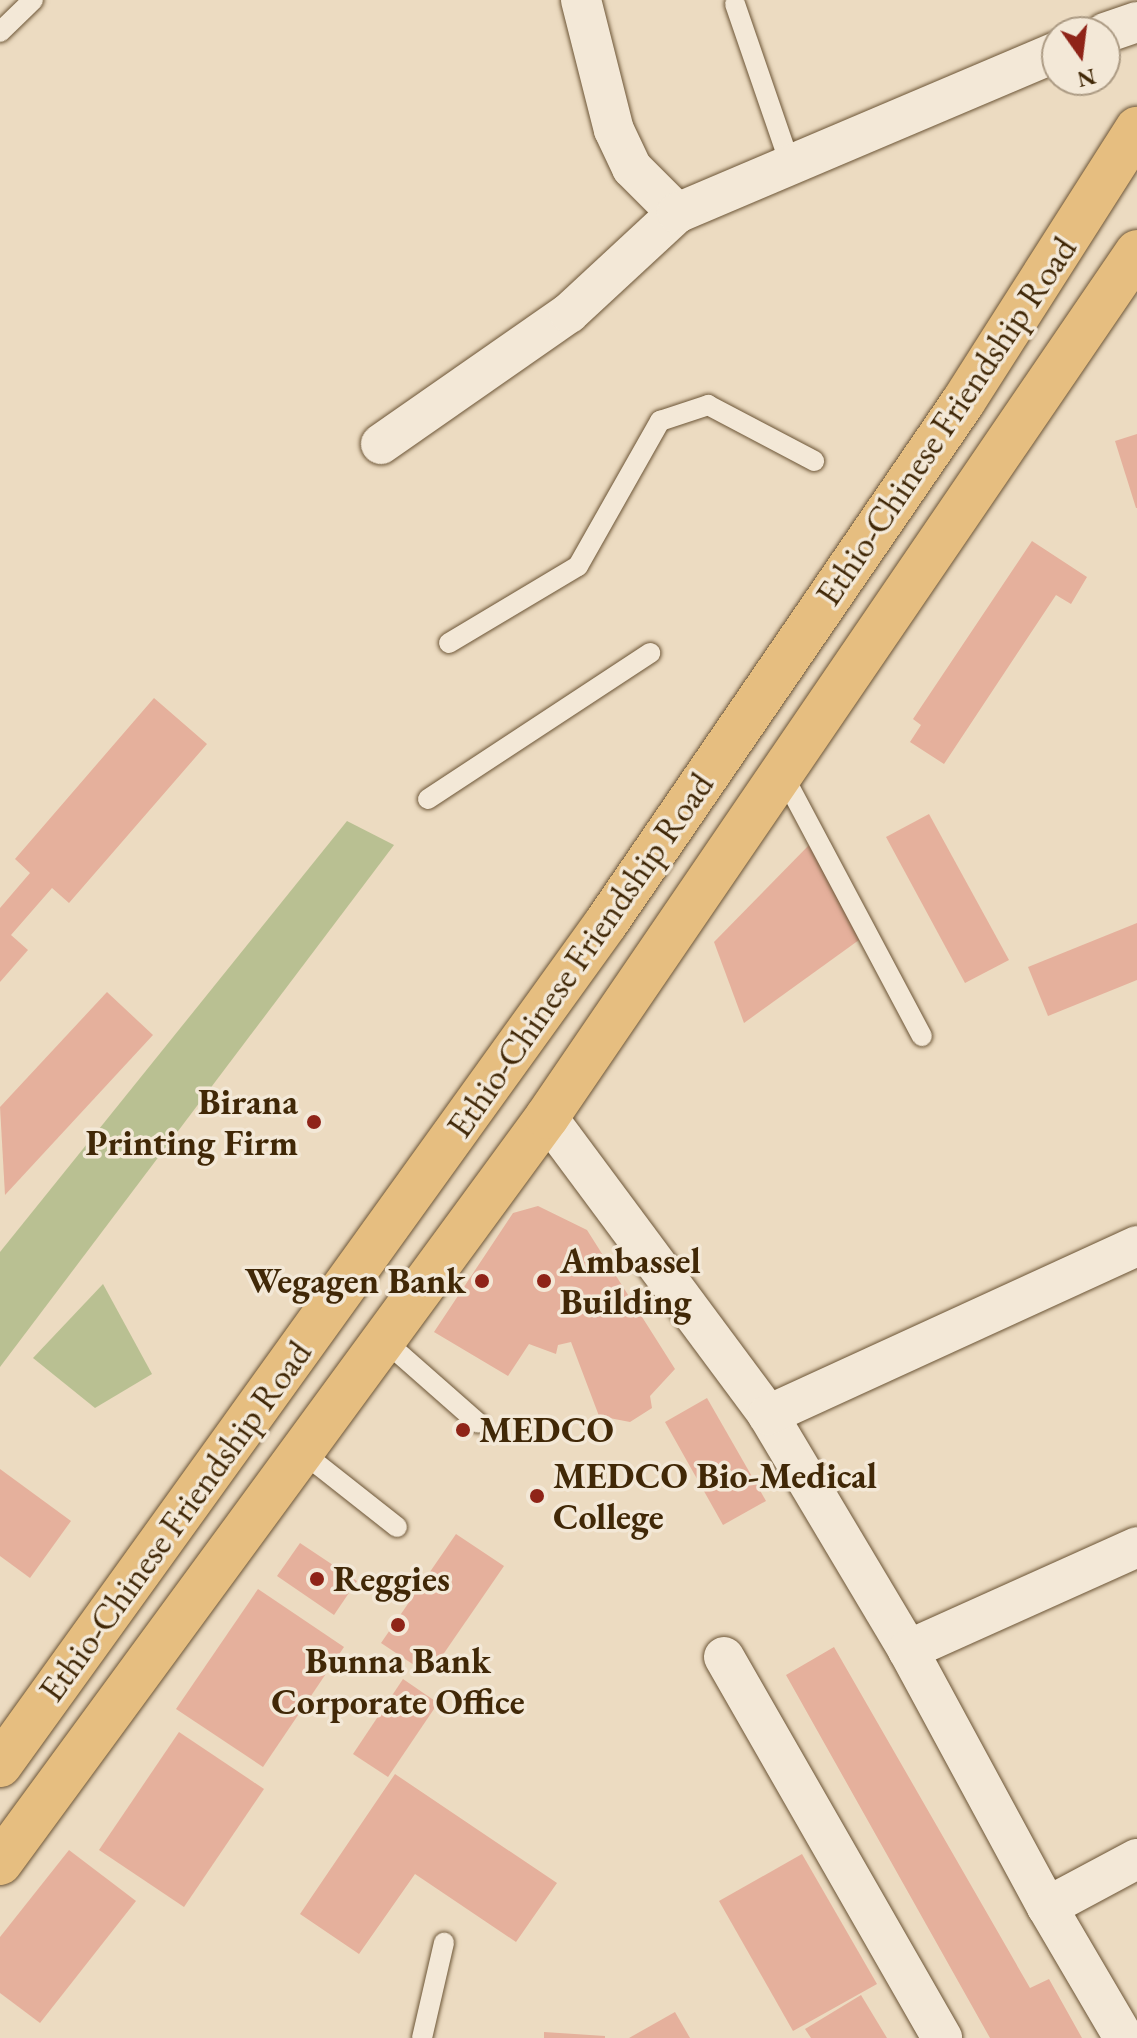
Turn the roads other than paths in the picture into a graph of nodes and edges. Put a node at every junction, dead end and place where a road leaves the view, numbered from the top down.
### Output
1 (33, 0) edge
2 (581, 0) edge
3 (735, 4) dead end
4 (0, 32) edge
5 (1041, 59) edge
6 (1137, 129) edge
7 (789, 161) junction
8 (677, 213) junction
9 (1137, 252) edge
10 (381, 444) dead end
11 (814, 461) dead end
12 (449, 643) dead end
13 (650, 653) dead end
14 (782, 773) junction
15 (428, 799) dead end
16 (922, 1036) dead end
17 (547, 1117) junction
18 (1137, 1246) edge
19 (384, 1340) junction
20 (768, 1415) junction
21 (478, 1423) dead end
22 (302, 1452) junction
23 (397, 1527) dead end
24 (1137, 1547) edge
25 (908, 1650) junction
26 (724, 1657) dead end
27 (0, 1765) edge
28 (1137, 1859) edge
29 (0, 1863) edge
30 (1047, 1907) junction
31 (444, 1943) dead end
32 (422, 2038) edge
33 (942, 2038) edge
34 (1124, 2038) edge

1 - 4 lane
2 - 8 street
3 - 7 lane
5 - 7 street
6 - 27 main road, Ethio-Chinese Friendship Road
7 - 8 street
8 - 10 street
9 - 14 main road, Ethio-Chinese Friendship Road
11 - 12 lane
13 - 15 lane
14 - 16 lane
14 - 17 main road, Ethio-Chinese Friendship Road
17 - 19 main road, Ethio-Chinese Friendship Road
17 - 20 street
18 - 20 street
19 - 21 lane
19 - 22 main road, Ethio-Chinese Friendship Road
20 - 25 street
22 - 23 lane
22 - 29 main road, Ethio-Chinese Friendship Road
24 - 25 street
25 - 30 street
26 - 33 street
28 - 30 street
30 - 34 street
31 - 32 lane

